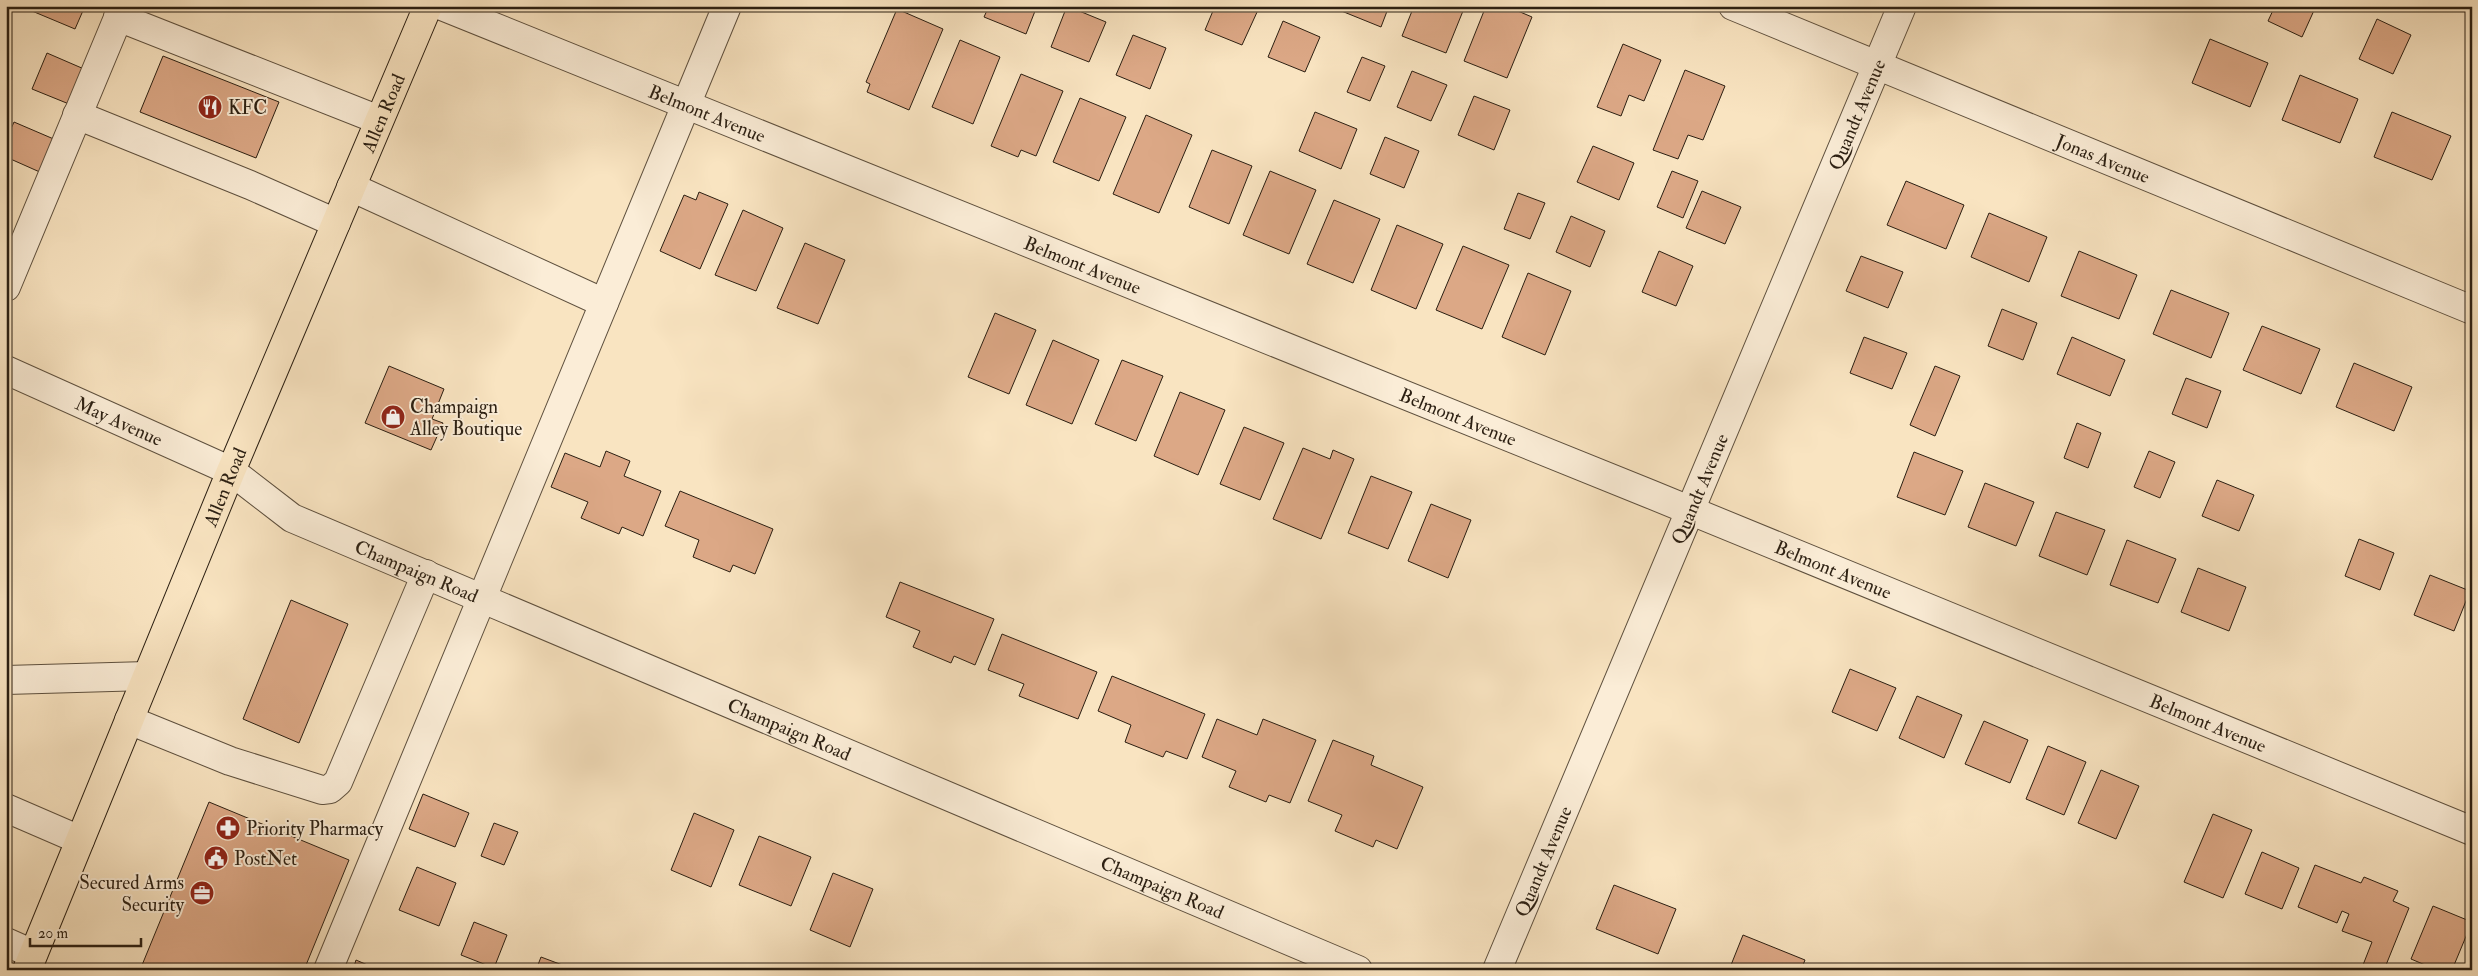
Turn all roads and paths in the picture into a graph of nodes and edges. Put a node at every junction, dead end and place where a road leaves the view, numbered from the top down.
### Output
1 (428, 6) edge
2 (442, 6) edge
3 (727, 6) edge
4 (1734, 6) edge
5 (1902, 6) edge
6 (120, 12) edge
7 (1877, 65) junction
8 (686, 106) junction
9 (77, 115) junction
10 (379, 120) junction
11 (351, 187) junction
12 (336, 223) junction
13 (6, 287) edge
14 (604, 303) junction
15 (2472, 310) edge
16 (6, 370) edge
17 (231, 471) junction
18 (1690, 511) junction
19 (426, 574) junction
20 (483, 597) junction
21 (147, 676) junction
22 (6, 680) edge
23 (129, 720) junction
24 (6, 808) edge
25 (2472, 832) edge
26 (80, 840) junction
27 (6, 942) edge
28 (30, 962) edge
29 (328, 970) edge
30 (1358, 970) edge
31 (1497, 970) edge

1 - 10 main road, Allen Road
2 - 8 street, Belmont Avenue
3 - 8 street
4 - 7 street, Jonas Avenue
5 - 7 street, Quandt Avenue
6 - 9 street
6 - 10 street
7 - 15 street, Jonas Avenue
7 - 18 street, Quandt Avenue
8 - 14 street
8 - 18 street, Belmont Avenue
9 - 12 street
9 - 13 street
10 - 11 main road, Allen Road
11 - 12 main road, Allen Road
11 - 14 street
12 - 17 main road, Allen Road
14 - 20 street
16 - 17 street, May Avenue
17 - 19 street, Champaign Road
17 - 21 main road, Allen Road
18 - 25 street, Belmont Avenue
18 - 31 street, Quandt Avenue
19 - 20 street, Champaign Road
19 - 23 street
20 - 29 street
20 - 30 street, Champaign Road
21 - 22 street
21 - 23 main road, Allen Road
23 - 26 main road, Allen Road
24 - 26 street
26 - 28 main road, Allen Road
27 - 28 street

